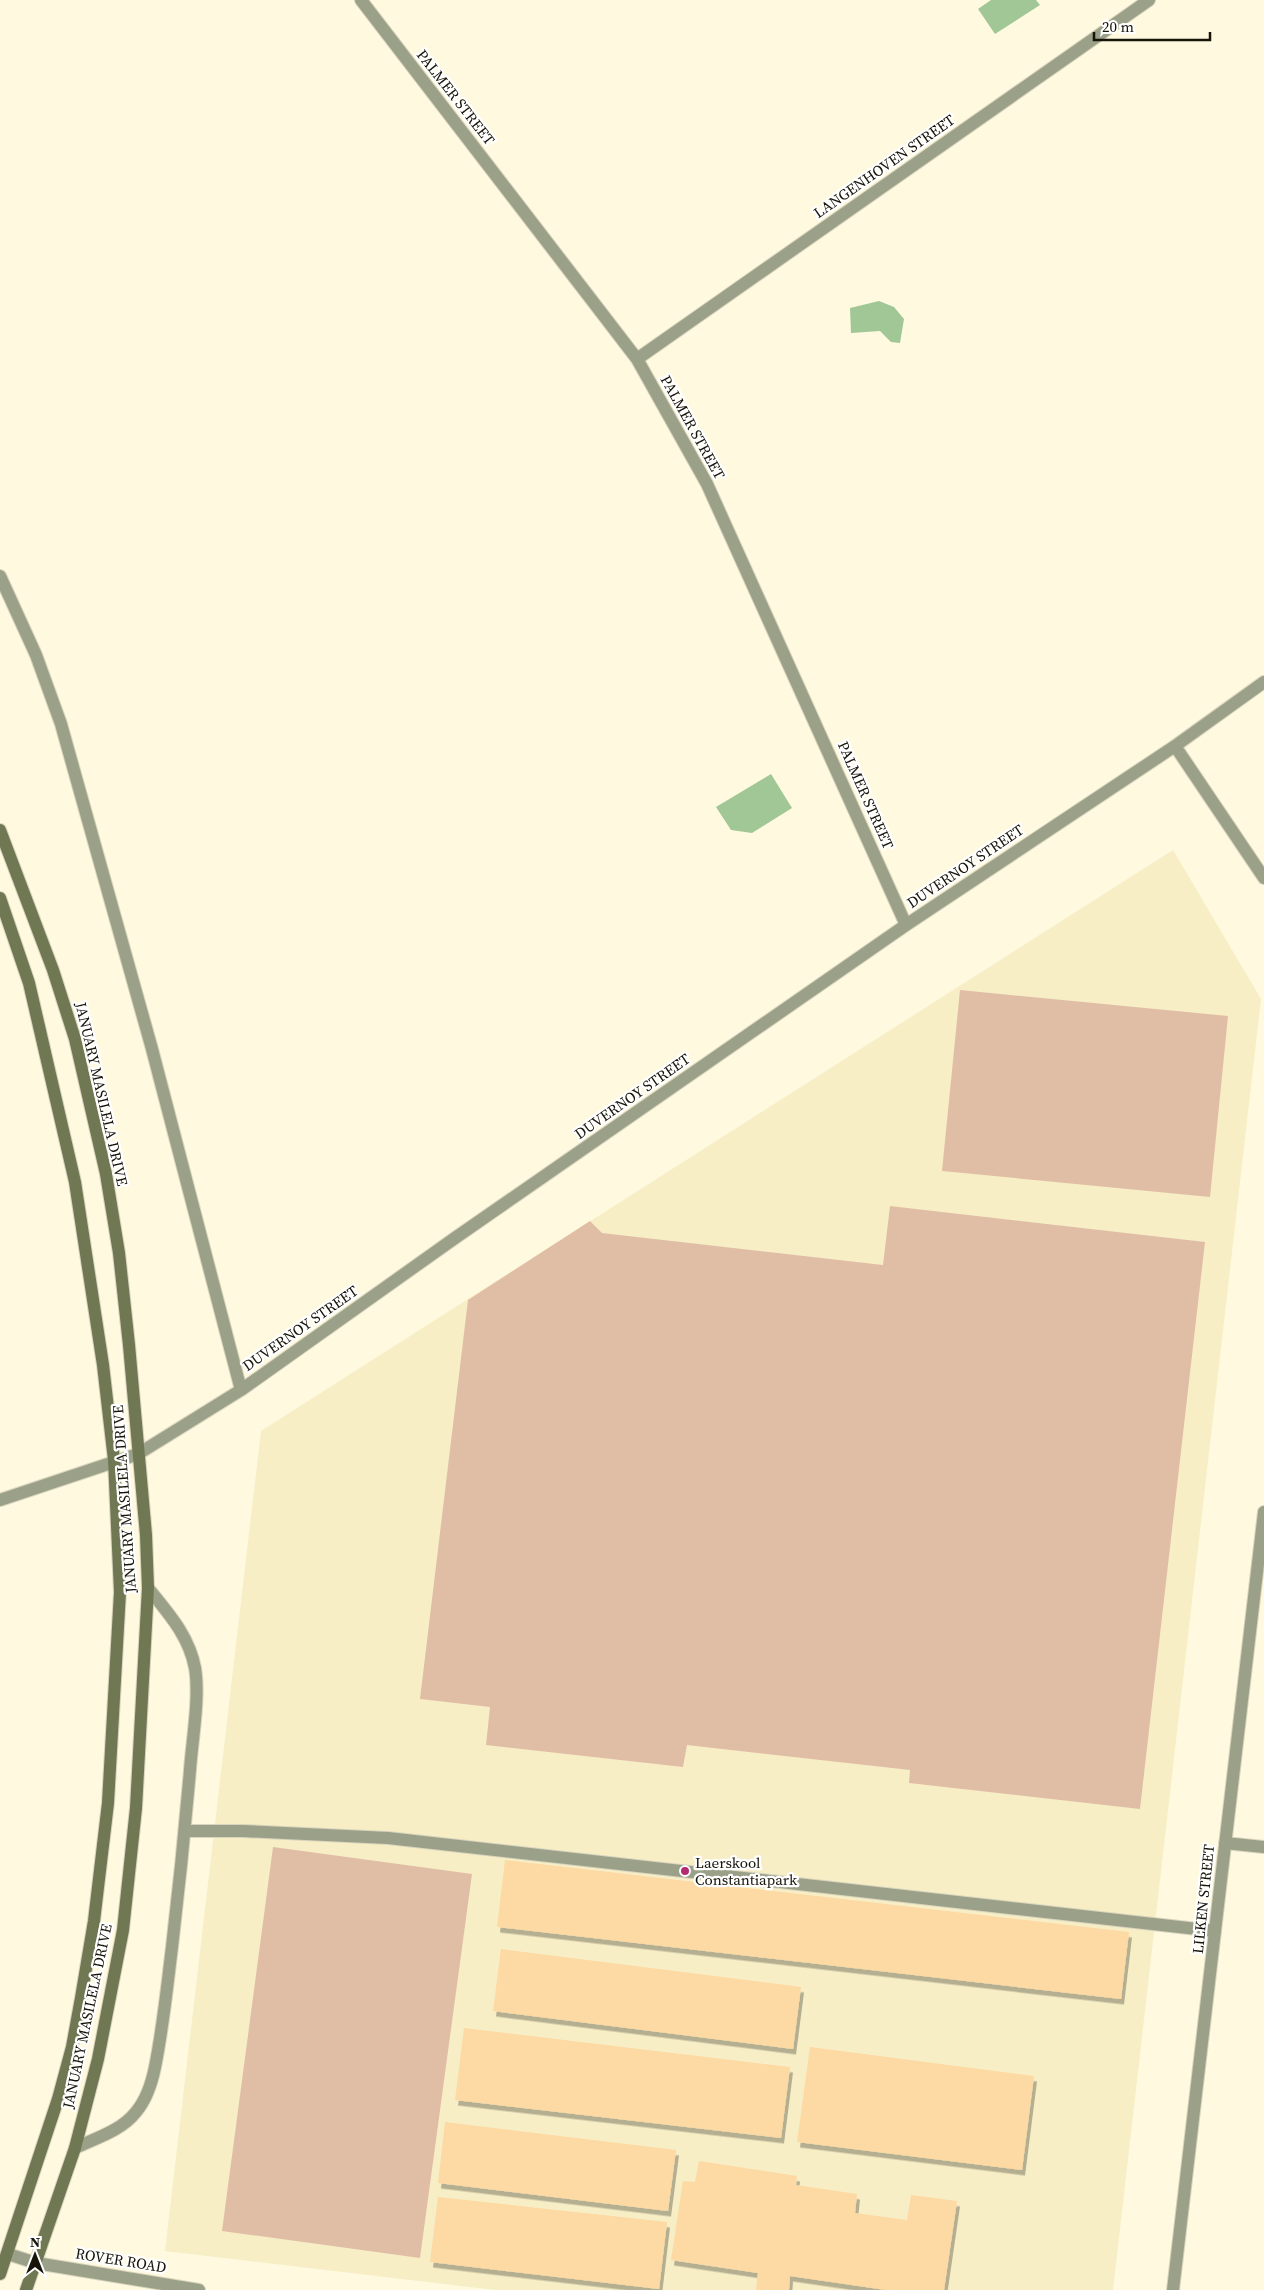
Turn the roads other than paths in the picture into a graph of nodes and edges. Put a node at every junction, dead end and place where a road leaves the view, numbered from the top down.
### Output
1 (361, 0) edge
2 (1149, 0) edge
3 (637, 359) junction
4 (0, 576) edge
5 (1264, 682) edge
6 (1175, 746) junction
7 (0, 830) edge
8 (1264, 878) edge
9 (0, 898) edge
10 (906, 925) junction
11 (240, 1390) junction
12 (138, 1454) junction
13 (114, 1460) junction
14 (0, 1500) edge
15 (1264, 1512) edge
16 (148, 1588) junction
17 (185, 1831) junction
18 (1225, 1843) junction
19 (1264, 1848) edge
20 (1215, 1931) junction
21 (75, 2148) junction
22 (8, 2254) junction
23 (36, 2263) junction
24 (0, 2274) edge
25 (26, 2290) edge
26 (200, 2290) edge
27 (1173, 2290) edge

1 - 3 street, PALMER STREET
2 - 3 street, LANGENHOVEN STREET
3 - 10 street, PALMER STREET
4 - 11 street
5 - 6 street, DUVERNOY STREET
6 - 8 street
6 - 10 street, DUVERNOY STREET
7 - 12 main road, JANUARY MASILELA DRIVE
9 - 13 main road, JANUARY MASILELA DRIVE
10 - 11 street, DUVERNOY STREET
11 - 12 street, DUVERNOY STREET
12 - 13 street, DUVERNOY STREET
12 - 16 main road, JANUARY MASILELA DRIVE
13 - 14 street, DUVERNOY STREET
13 - 22 main road, JANUARY MASILELA DRIVE
15 - 18 street, LILKEN STREET
16 - 17 street
16 - 21 main road, JANUARY MASILELA DRIVE
17 - 20 street
17 - 21 street
18 - 19 street
18 - 20 street, LILKEN STREET
20 - 27 street, LILKEN STREET
21 - 23 main road, JANUARY MASILELA DRIVE
22 - 23 street, ROVER ROAD
22 - 24 main road, JANUARY MASILELA DRIVE
23 - 25 main road, JANUARY MASILELA DRIVE
23 - 26 street, ROVER ROAD

